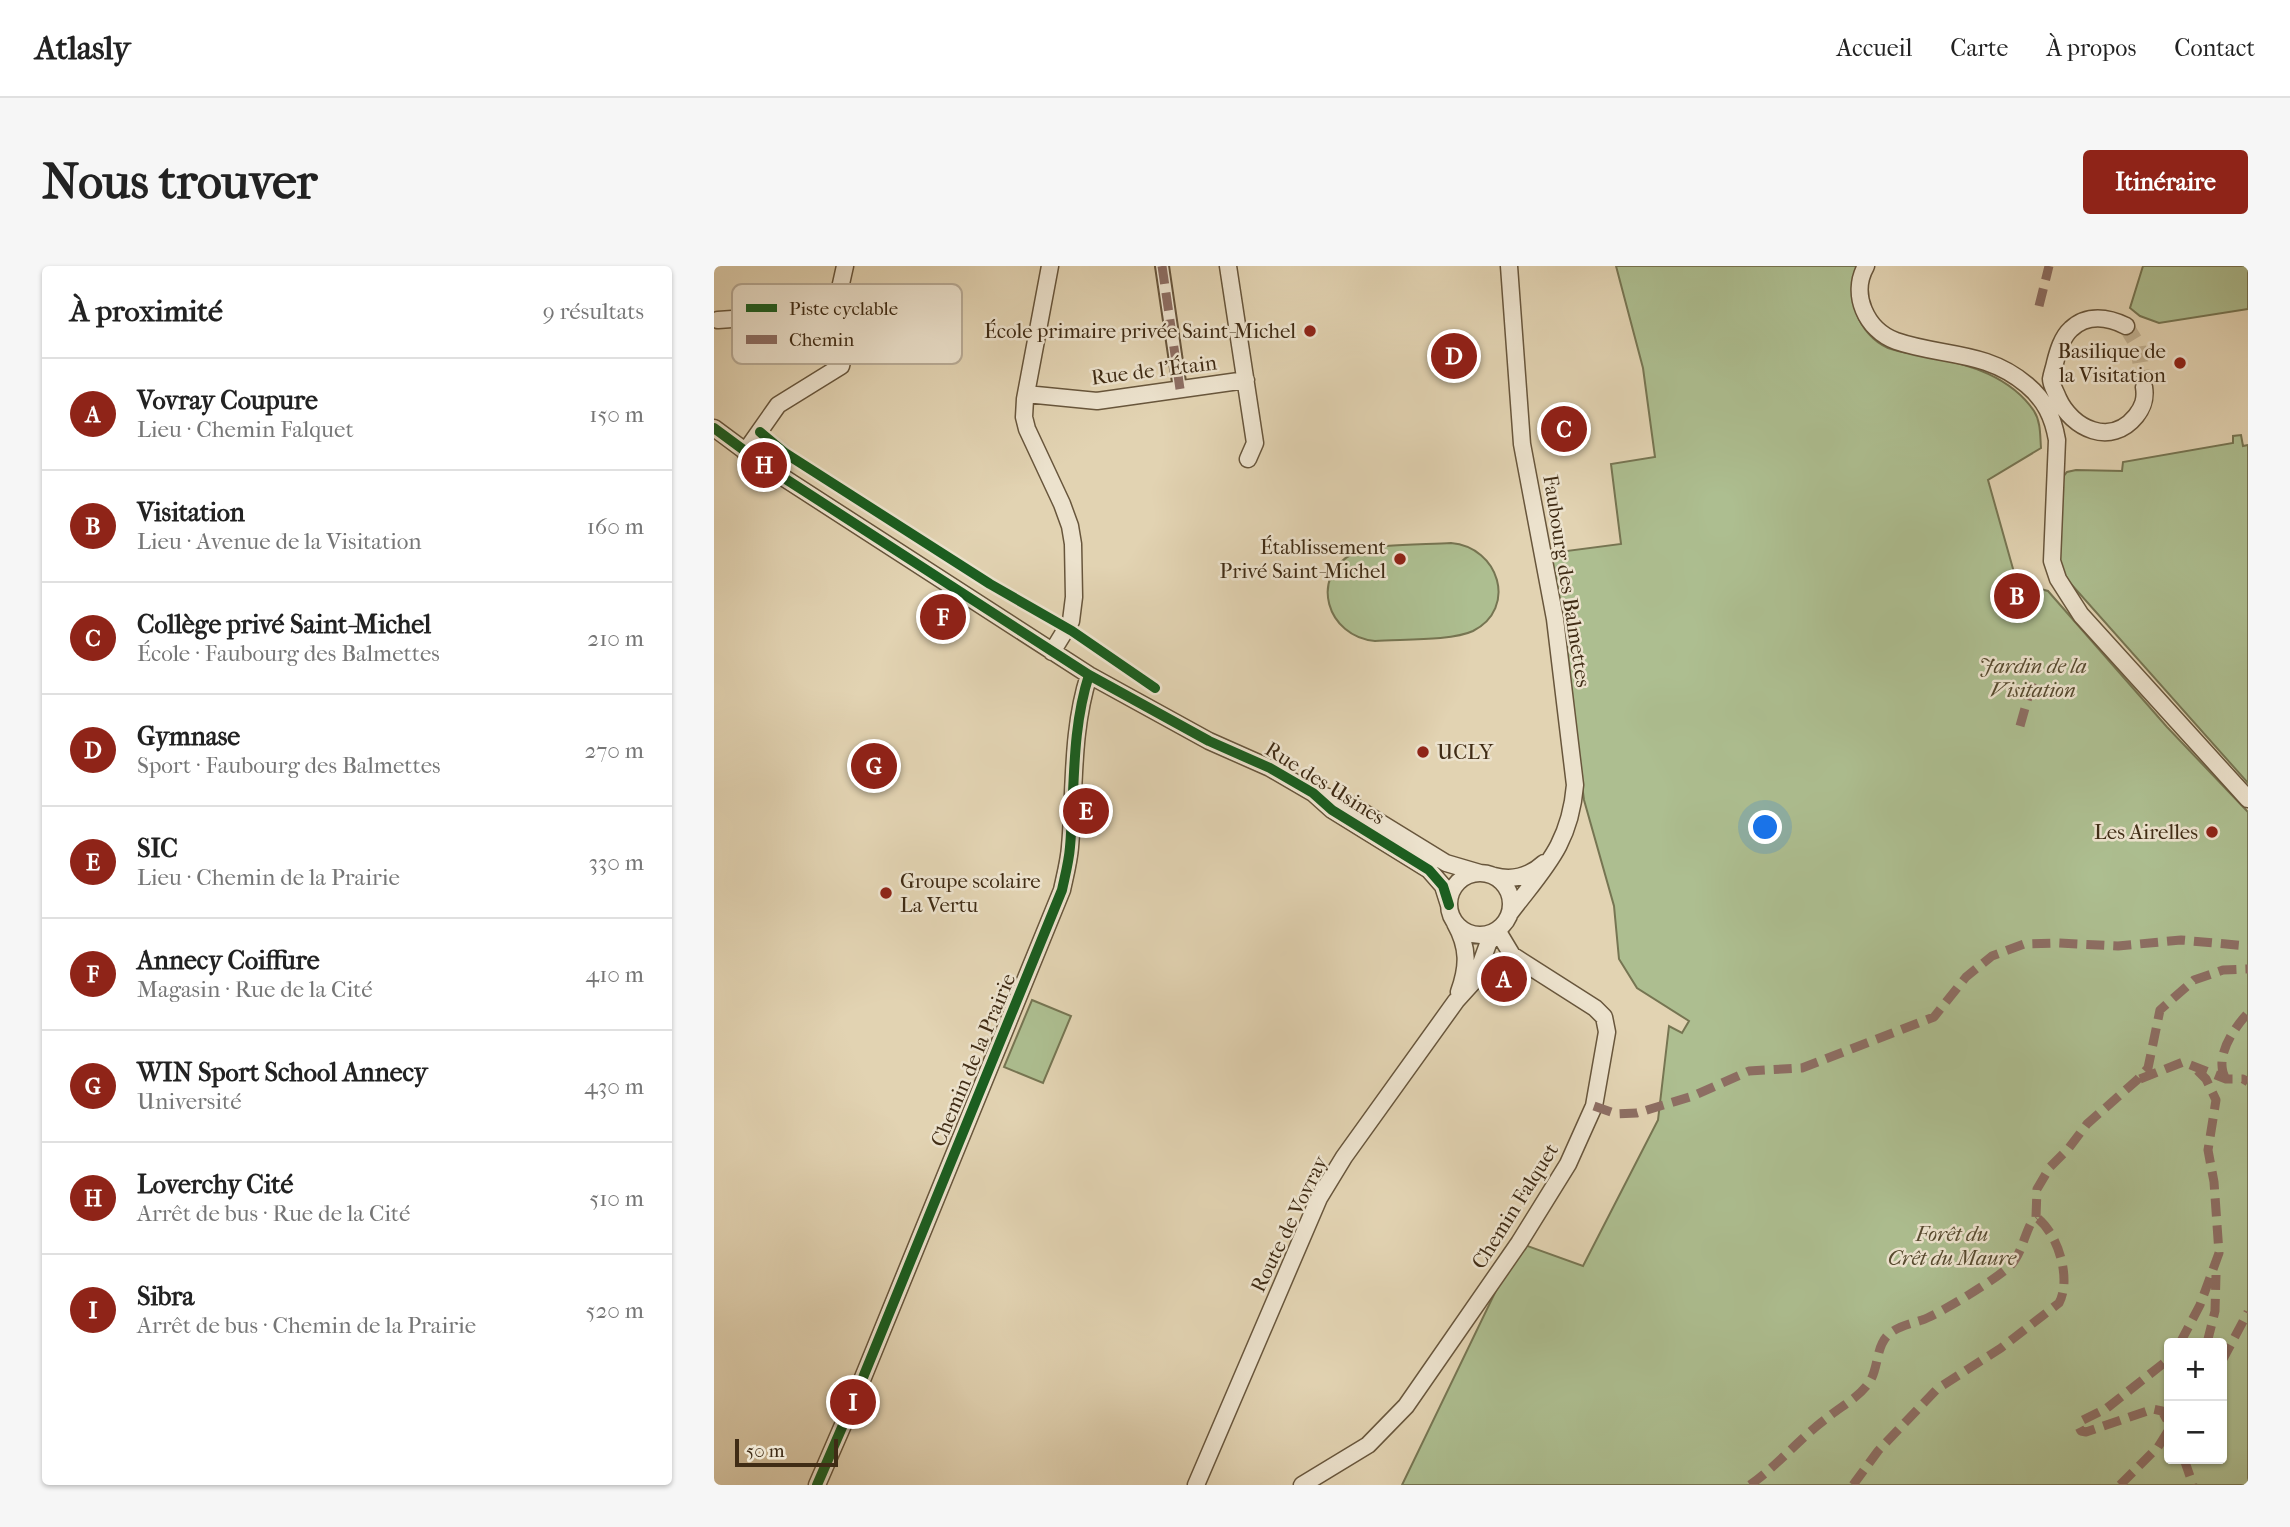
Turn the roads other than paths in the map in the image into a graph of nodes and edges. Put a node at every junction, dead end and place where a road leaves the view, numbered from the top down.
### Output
1 (845, 266) edge
2 (1050, 266) edge
3 (1162, 266) edge
4 (1228, 266) edge
5 (1509, 266) edge
6 (1866, 266) edge
7 (841, 284) edge
8 (732, 319) edge
9 (718, 320) dead end
10 (2126, 326) dead end
11 (841, 364) edge
12 (1246, 380) junction
13 (2144, 387) tunnel mouth
14 (1180, 389) junction
15 (1026, 394) junction
16 (714, 428) edge
17 (745, 452) junction
18 (1248, 459) dead end
19 (1052, 652) junction
20 (1089, 675) junction
21 (1313, 793) junction
22 (2248, 799) edge
23 (1552, 857) junction
24 (1487, 874) junction
25 (1449, 905) junction
26 (1510, 913) junction
27 (1455, 922) junction
28 (1497, 930) junction
29 (1456, 1001) junction
30 (817, 1485) edge
31 (1196, 1485) edge
32 (1302, 1485) edge

1 - 7 street
2 - 15 street
3 - 14 street
4 - 12 street
5 - 23 street, Faubourg des Balmettes
6 - 22 street
8 - 9 street
10 - 13 street
11 - 17 street
12 - 14 street, Rue de l'Étain
12 - 18 street
14 - 15 street, Rue de l'Étain
15 - 19 street
16 - 17 street
17 - 19 street
19 - 20 street
20 - 21 street, Rue des Usines
20 - 30 street, Chemin de la Prairie
21 - 24 street, Rue des Usines
21 - 25 street, Rue des Usines
23 - 24 street
23 - 26 street, Faubourg des Balmettes
24 - 25 street
24 - 26 street
25 - 27 street
26 - 28 street
27 - 28 street
27 - 29 street, Route de Vovray
28 - 29 street, Route de Vovray
28 - 32 street, Chemin Falquet
29 - 31 street, Route de Vovray

